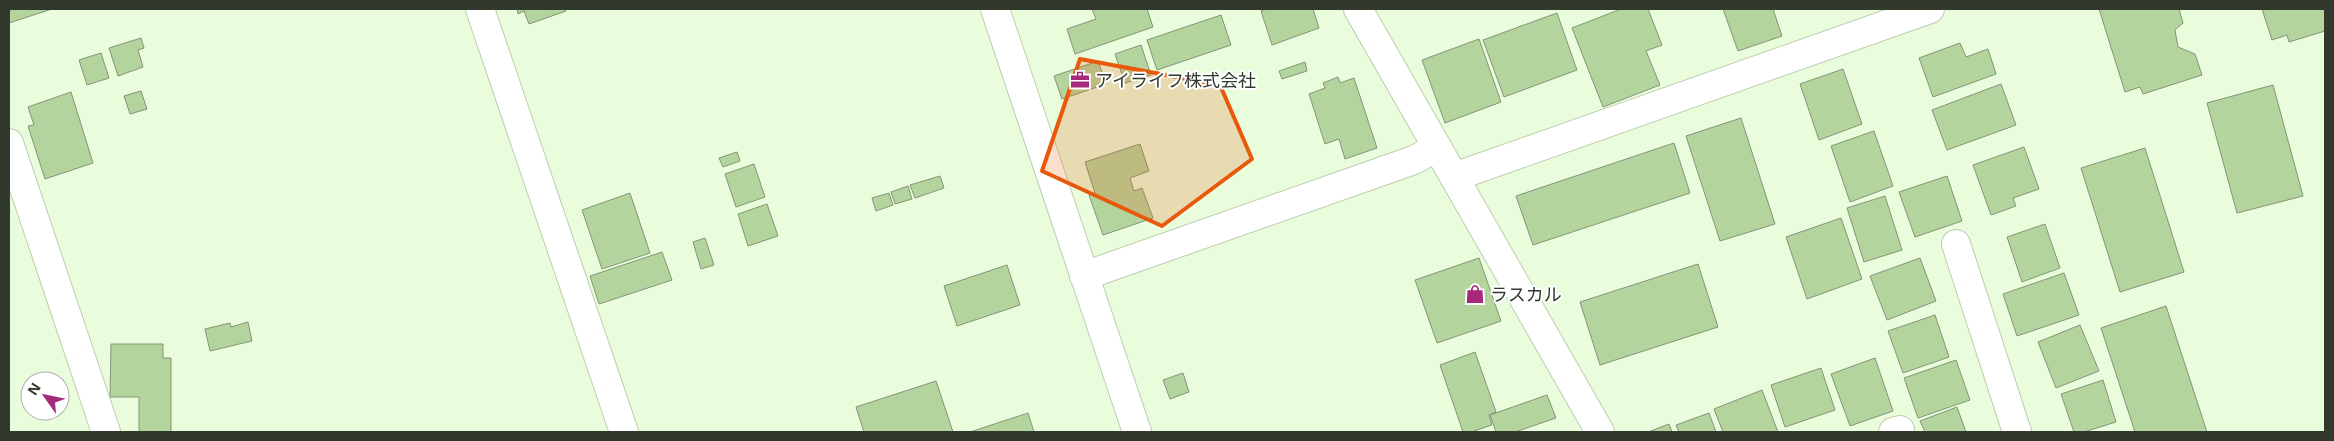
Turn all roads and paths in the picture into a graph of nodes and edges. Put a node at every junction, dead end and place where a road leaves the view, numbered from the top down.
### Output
1 (480, 9) edge
2 (995, 9) edge
3 (1358, 9) edge
4 (1930, 9) edge
5 (9, 143) edge
6 (1437, 147) junction
7 (1454, 177) junction
8 (1956, 244) dead end
9 (1084, 276) junction
10 (106, 432) edge
11 (624, 432) edge
12 (1137, 432) edge
13 (1600, 432) edge
14 (2017, 432) edge

1 - 11 street
2 - 9 street
3 - 6 street
4 - 7 street
5 - 10 street
6 - 7 street
6 - 9 street
7 - 13 street
8 - 14 street
9 - 12 street

